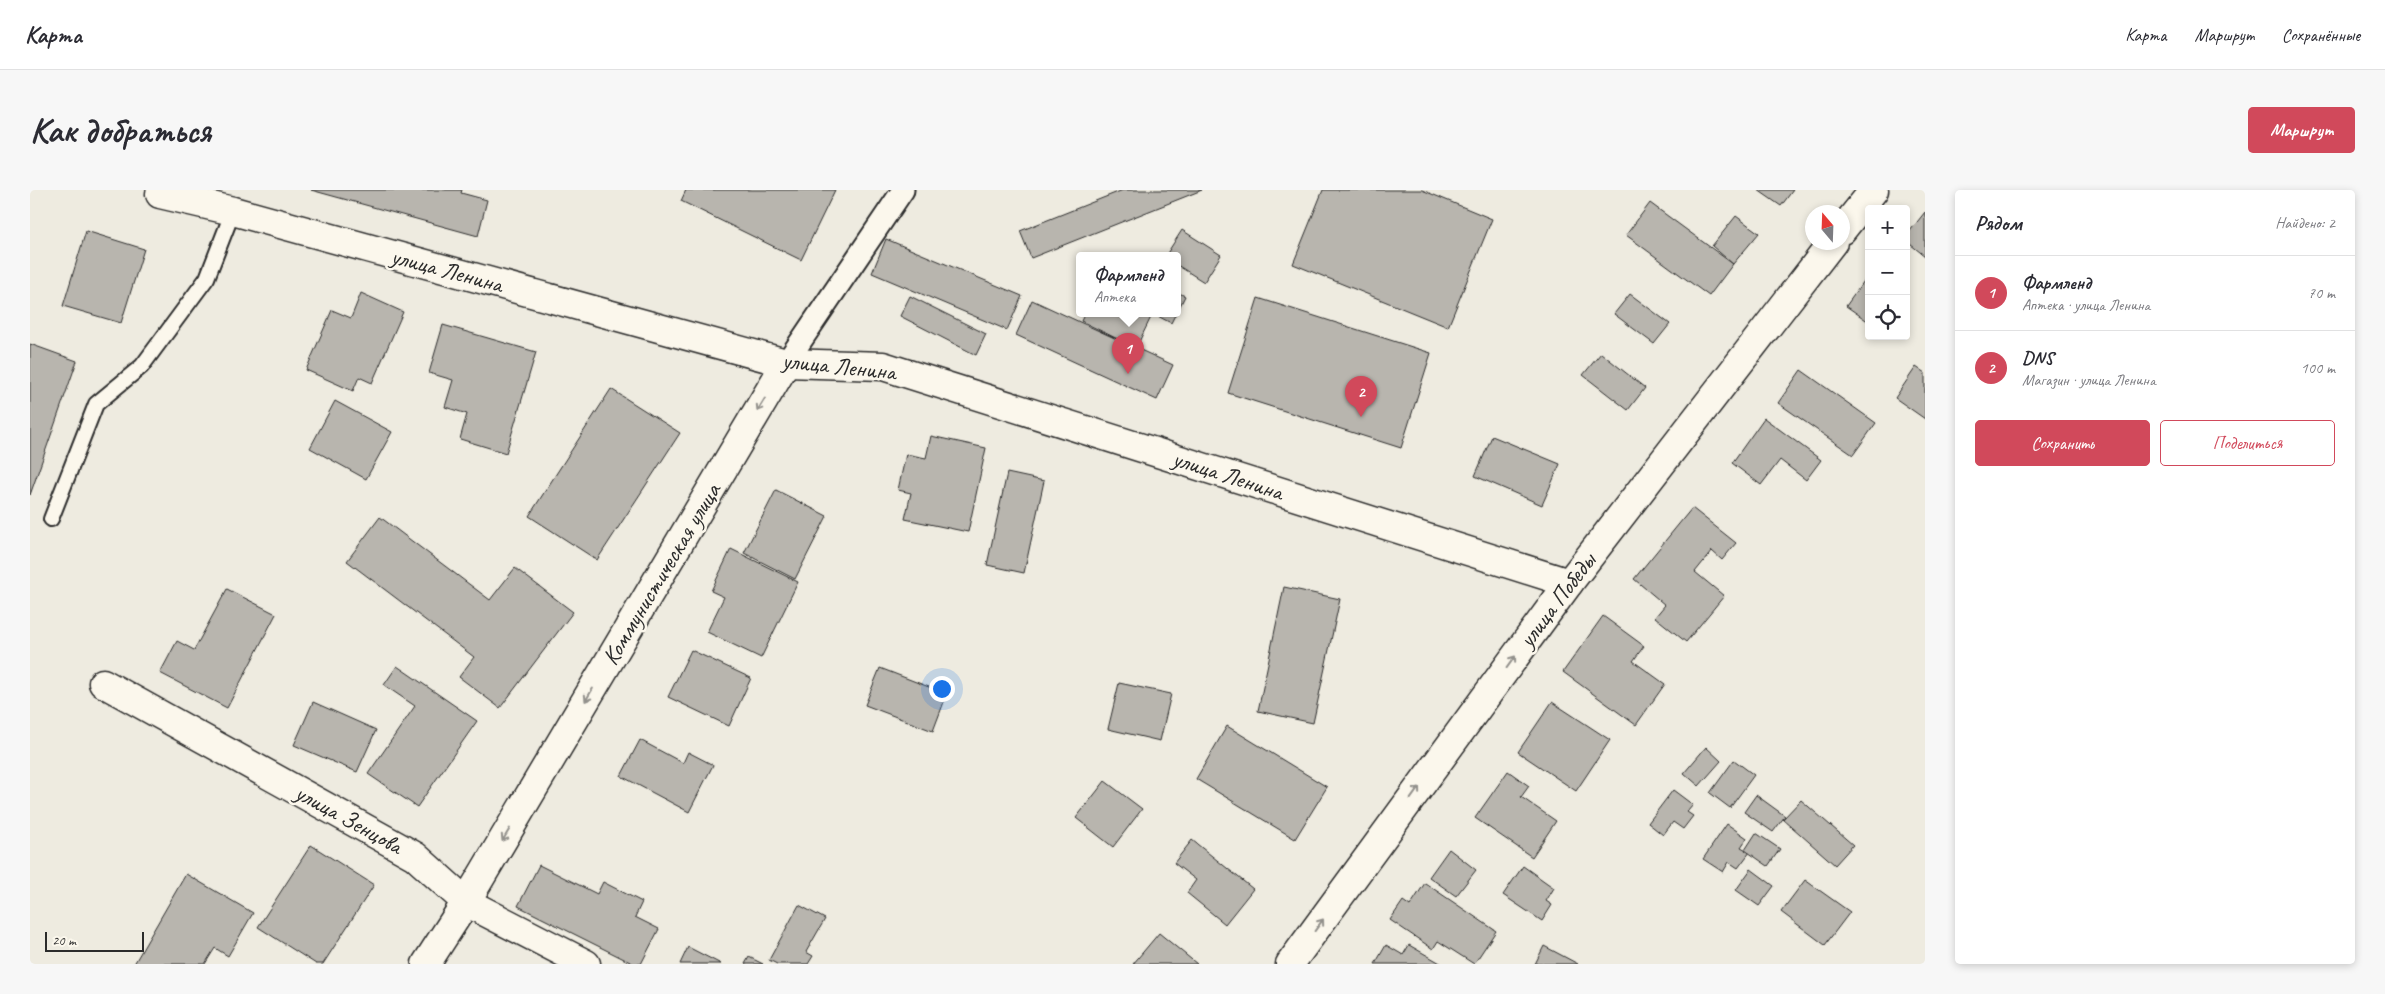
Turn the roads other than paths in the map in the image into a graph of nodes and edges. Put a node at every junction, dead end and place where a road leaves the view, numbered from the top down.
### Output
1 (904, 190) edge
2 (1874, 190) edge
3 (160, 192) edge
4 (233, 211) junction
5 (1850, 220) edge
6 (1827, 250) edge
7 (786, 363) junction
8 (51, 519) dead end
9 (1569, 583) junction
10 (103, 683) dead end
11 (466, 902) junction
12 (426, 964) edge
13 (586, 964) edge
14 (1290, 964) edge

1 - 7 street, Коммунистическая улица
2 - 5 street
3 - 4 street, улица Ленина
4 - 7 street, улица Ленина
4 - 8 lane
6 - 9 street, улица Победы
7 - 9 street, улица Ленина
7 -> 11 street, Коммунистическая улица
14 -> 9 street, улица Победы
10 - 11 street, улица Зенцова
11 - 12 street, Коммунистическая улица
11 - 13 street, улица Зенцова

